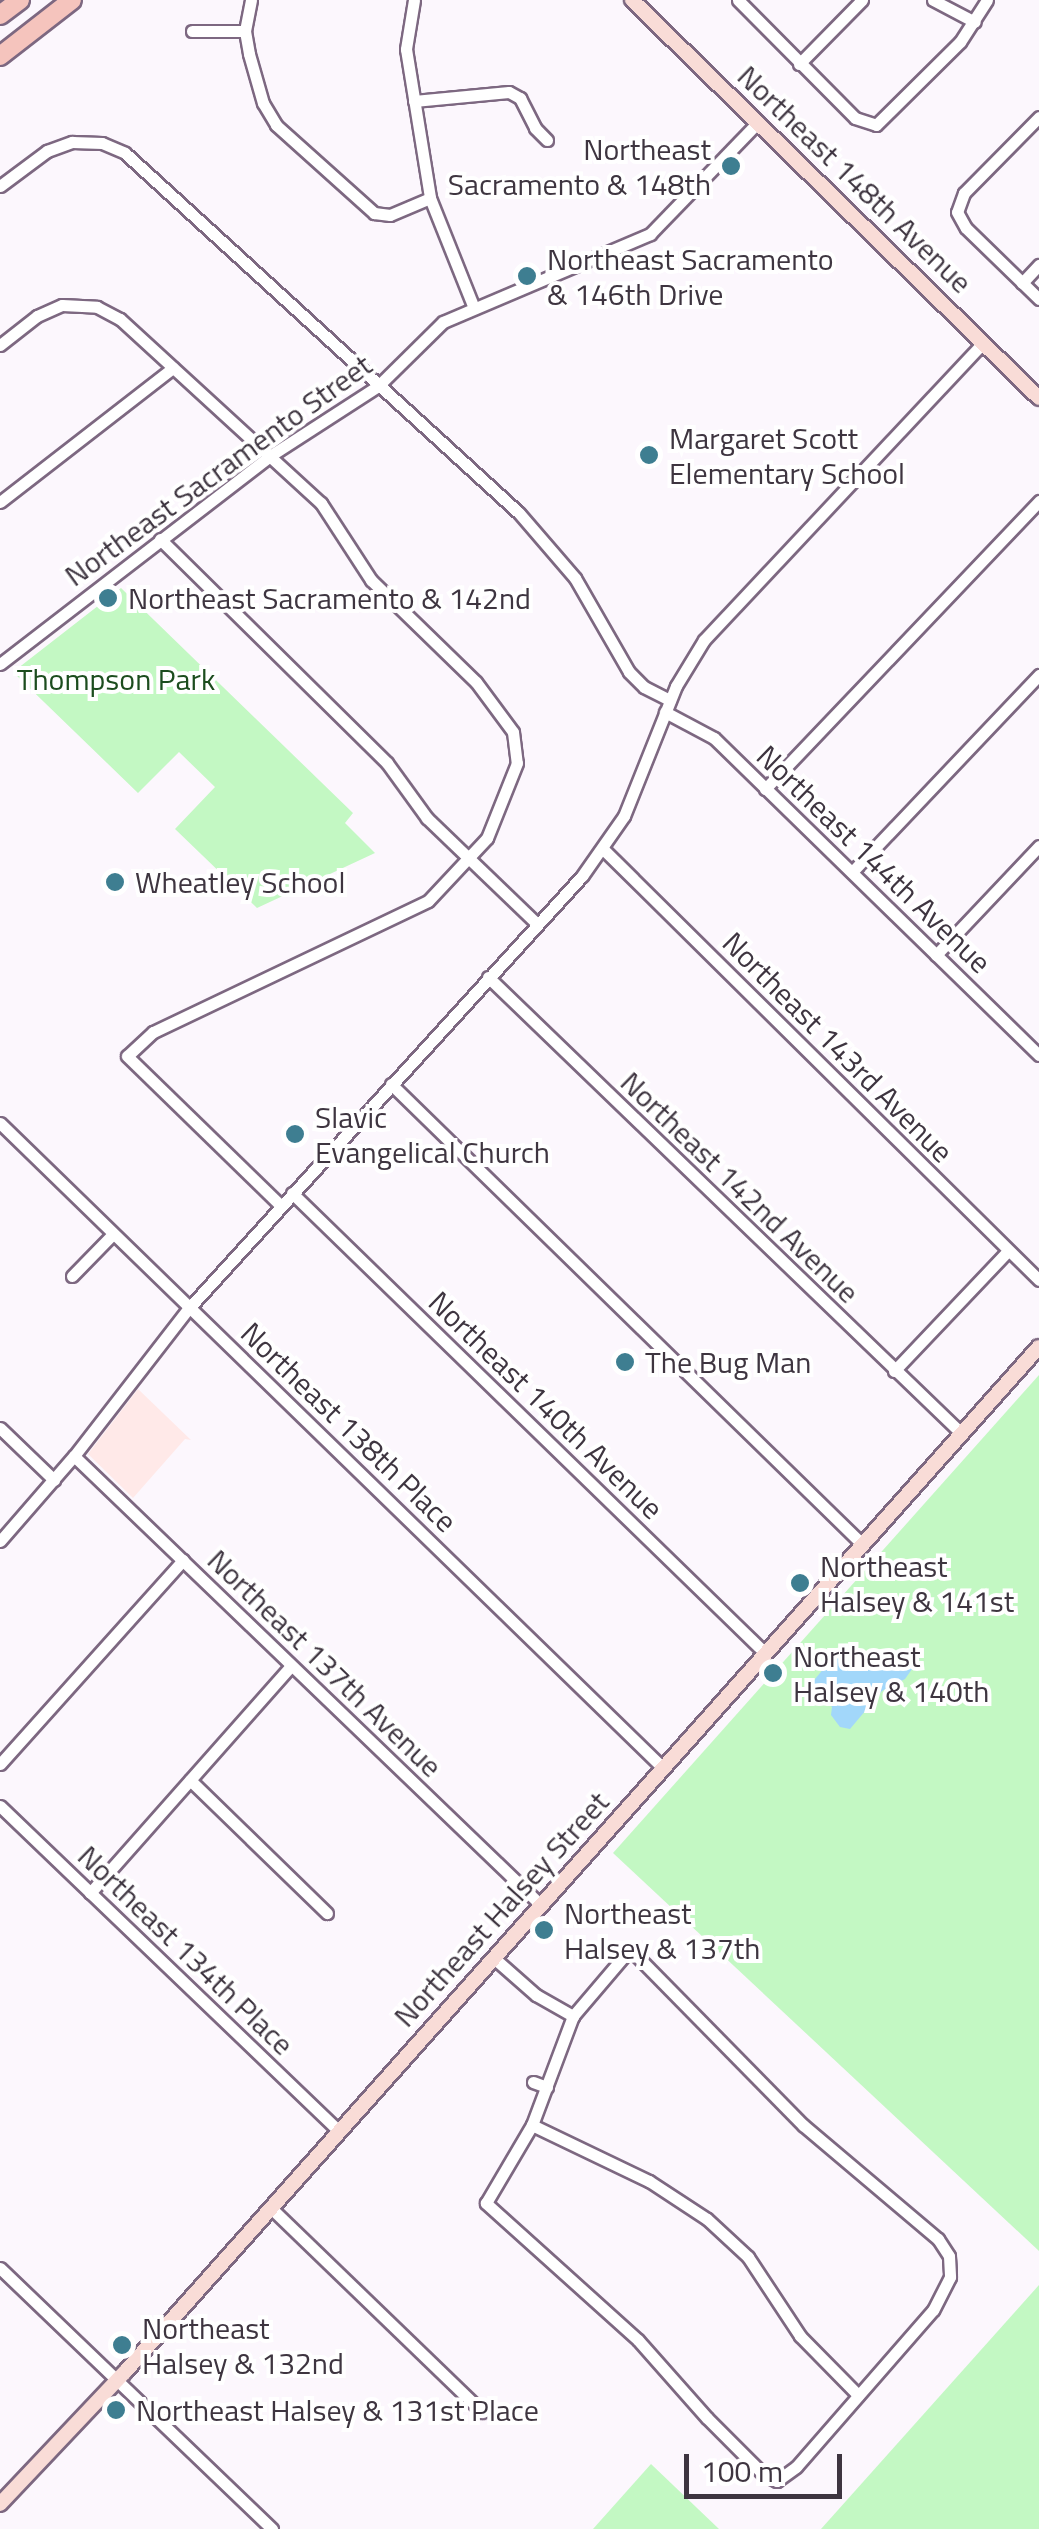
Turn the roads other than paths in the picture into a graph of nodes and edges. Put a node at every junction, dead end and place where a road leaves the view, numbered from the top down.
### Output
1 (20, 0) edge
2 (72, 0) edge
3 (251, 0) edge
4 (414, 0) edge
5 (632, 0) edge
6 (738, 0) edge
7 (862, 0) edge
8 (934, 0) edge
9 (987, 0) edge
10 (0, 16) edge
11 (975, 22) junction
12 (245, 31) junction
13 (192, 32) dead end
14 (0, 56) edge
15 (799, 64) junction
16 (414, 100) junction
17 (1039, 116) edge
18 (758, 122) junction
19 (547, 140) dead end
20 (0, 186) edge
21 (430, 198) junction
22 (1039, 265) edge
23 (1022, 282) junction
24 (1039, 299) edge
25 (474, 308) junction
26 (983, 343) junction
27 (0, 345) edge
28 (173, 368) junction
29 (378, 386) junction
30 (1039, 398) edge
31 (270, 456) junction
32 (1039, 501) edge
33 (0, 502) edge
34 (160, 540) junction
35 (0, 664) edge
36 (1039, 675) edge
37 (667, 706) junction
38 (766, 789) junction
39 (1039, 846) edge
40 (603, 849) junction
41 (469, 859) junction
42 (852, 872) junction
43 (537, 924) junction
44 (936, 955) junction
45 (488, 977) junction
46 (1039, 1056) edge
47 (391, 1084) junction
48 (0, 1123) edge
49 (292, 1194) junction
50 (281, 1206) junction
51 (113, 1234) junction
52 (1008, 1251) junction
53 (72, 1276) dead end
54 (1039, 1280) edge
55 (189, 1308) junction
56 (1039, 1348) edge
57 (894, 1371) junction
58 (0, 1428) edge
59 (960, 1432) junction
60 (74, 1456) junction
61 (54, 1480) junction
62 (0, 1540) edge
63 (862, 1543) junction
64 (183, 1560) junction
65 (764, 1653) junction
66 (290, 1667) junction
67 (0, 1764) edge
68 (663, 1768) junction
69 (190, 1780) junction
70 (0, 1806) edge
71 (90, 1892) junction
72 (542, 1906) junction
73 (327, 1913) dead end
74 (495, 1959) junction
75 (572, 2016) junction
76 (533, 2082) dead end
77 (548, 2087) junction
78 (532, 2125) junction
79 (338, 2130) junction
80 (270, 2208) junction
81 (0, 2268) edge
82 (118, 2380) junction
83 (858, 2394) junction
84 (482, 2412) dead end
85 (0, 2504) edge
86 (272, 2529) edge

1 - 10 highway
2 - 14 highway
3 - 12 street
4 - 16 street
5 - 18 main road, Northeast 148th Avenue
6 - 15 street
7 - 15 street
8 - 11 street
9 - 11 street
11 - 15 street
12 - 13 street
12 - 21 street
16 - 19 street
16 - 21 street
17 - 23 street
18 - 25 street, Northeast Sacramento Street
18 - 26 main road, Northeast 148th Avenue
20 - 29 street, Northeast 144th Avenue
21 - 25 street
22 - 23 street
23 - 24 street
25 - 29 street, Northeast Sacramento Street
26 - 30 main road, Northeast 148th Avenue
26 - 37 street
27 - 28 street
28 - 31 street
28 - 33 street
29 - 31 street, Northeast Sacramento Street
29 - 37 street, Northeast 144th Avenue
31 - 34 street, Northeast Sacramento Street
31 - 41 street
32 - 38 street
34 - 35 street, Northeast Sacramento Street
34 - 41 street
36 - 42 street
37 - 38 street, Northeast 144th Avenue
37 - 40 street
38 - 42 street, Northeast 144th Avenue
39 - 44 street
40 - 43 street
40 - 52 street, Northeast 143rd Avenue
41 - 43 street
41 - 50 street
42 - 44 street, Northeast 144th Avenue
43 - 45 street
44 - 46 street, Northeast 144th Avenue
45 - 47 street
45 - 57 street, Northeast 142nd Avenue
47 - 49 street
47 - 63 street
48 - 51 street, Northeast 138th Place
49 - 50 street
49 - 65 street, Northeast 140th Avenue
50 - 55 street
51 - 53 street
51 - 55 street, Northeast 138th Place
52 - 54 street, Northeast 143rd Avenue
52 - 57 street
55 - 60 street
55 - 68 street, Northeast 138th Place
56 - 59 main road, Northeast Halsey Street
57 - 59 street, Northeast 142nd Avenue
58 - 61 street
59 - 63 main road, Northeast Halsey Street
60 - 61 street
60 - 64 street, Northeast 137th Avenue
61 - 62 street
63 - 65 main road, Northeast Halsey Street
64 - 66 street, Northeast 137th Avenue
64 - 67 street
65 - 68 main road, Northeast Halsey Street
66 - 69 street
66 - 72 street, Northeast 137th Avenue
68 - 72 main road, Northeast Halsey Street
69 - 71 street
69 - 73 street
70 - 71 street, Northeast 134th Place
71 - 79 street, Northeast 134th Place
72 - 74 main road, Northeast Halsey Street
74 - 75 street
74 - 79 main road, Northeast Halsey Street
75 - 77 street
75 - 83 street
76 - 77 street
77 - 78 street
78 - 83 street
78 - 83 street
79 - 80 main road, Northeast Halsey Street
80 - 82 main road, Northeast Halsey Street
80 - 84 street
81 - 82 street
82 - 85 main road, Northeast Halsey Street
82 - 86 street

